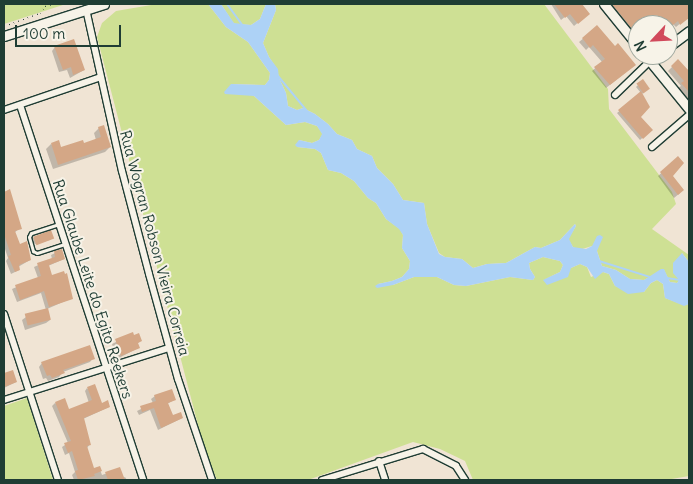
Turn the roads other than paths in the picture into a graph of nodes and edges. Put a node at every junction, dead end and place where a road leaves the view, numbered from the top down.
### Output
1 (104, 4) edge
2 (604, 4) edge
3 (86, 9) junction
4 (689, 31) edge
5 (628, 34) edge
6 (4, 36) edge
7 (678, 39) edge
8 (642, 65) edge
9 (654, 65) edge
10 (101, 77) junction
11 (615, 95) dead end
12 (20, 105) junction
13 (689, 109) edge
14 (4, 110) edge
15 (689, 115) edge
16 (652, 148) dead end
17 (59, 224) junction
18 (66, 244) junction
19 (4, 314) edge
20 (169, 348) junction
21 (106, 368) junction
22 (29, 392) junction
23 (4, 400) edge
24 (379, 461) junction
25 (58, 480) edge
26 (143, 480) edge
27 (212, 480) edge
28 (322, 480) edge
29 (385, 480) edge
30 (465, 480) edge

1 - 3 street
2 - 5 street
3 - 6 street
3 - 10 street, Rua Wogran Robson Vieira Correia
4 - 7 street
8 - 11 street
9 - 13 street
10 - 12 street
10 - 20 street, Rua Wogran Robson Vieira Correia
12 - 14 street
12 - 17 street, Rua Glaube Leite do Egito Reekers
15 - 16 street
17 - 18 street, Rua Glaube Leite do Egito Reekers
17 - 18 lane
18 - 21 street, Rua Glaube Leite do Egito Reekers
19 - 22 street
20 - 21 street
20 - 27 street, Rua Wogran Robson Vieira Correia
21 - 22 street
21 - 26 street, Rua Glaube Leite do Egito Reekers
22 - 23 street
22 - 25 street
24 - 28 street
24 - 29 street
24 - 30 street

